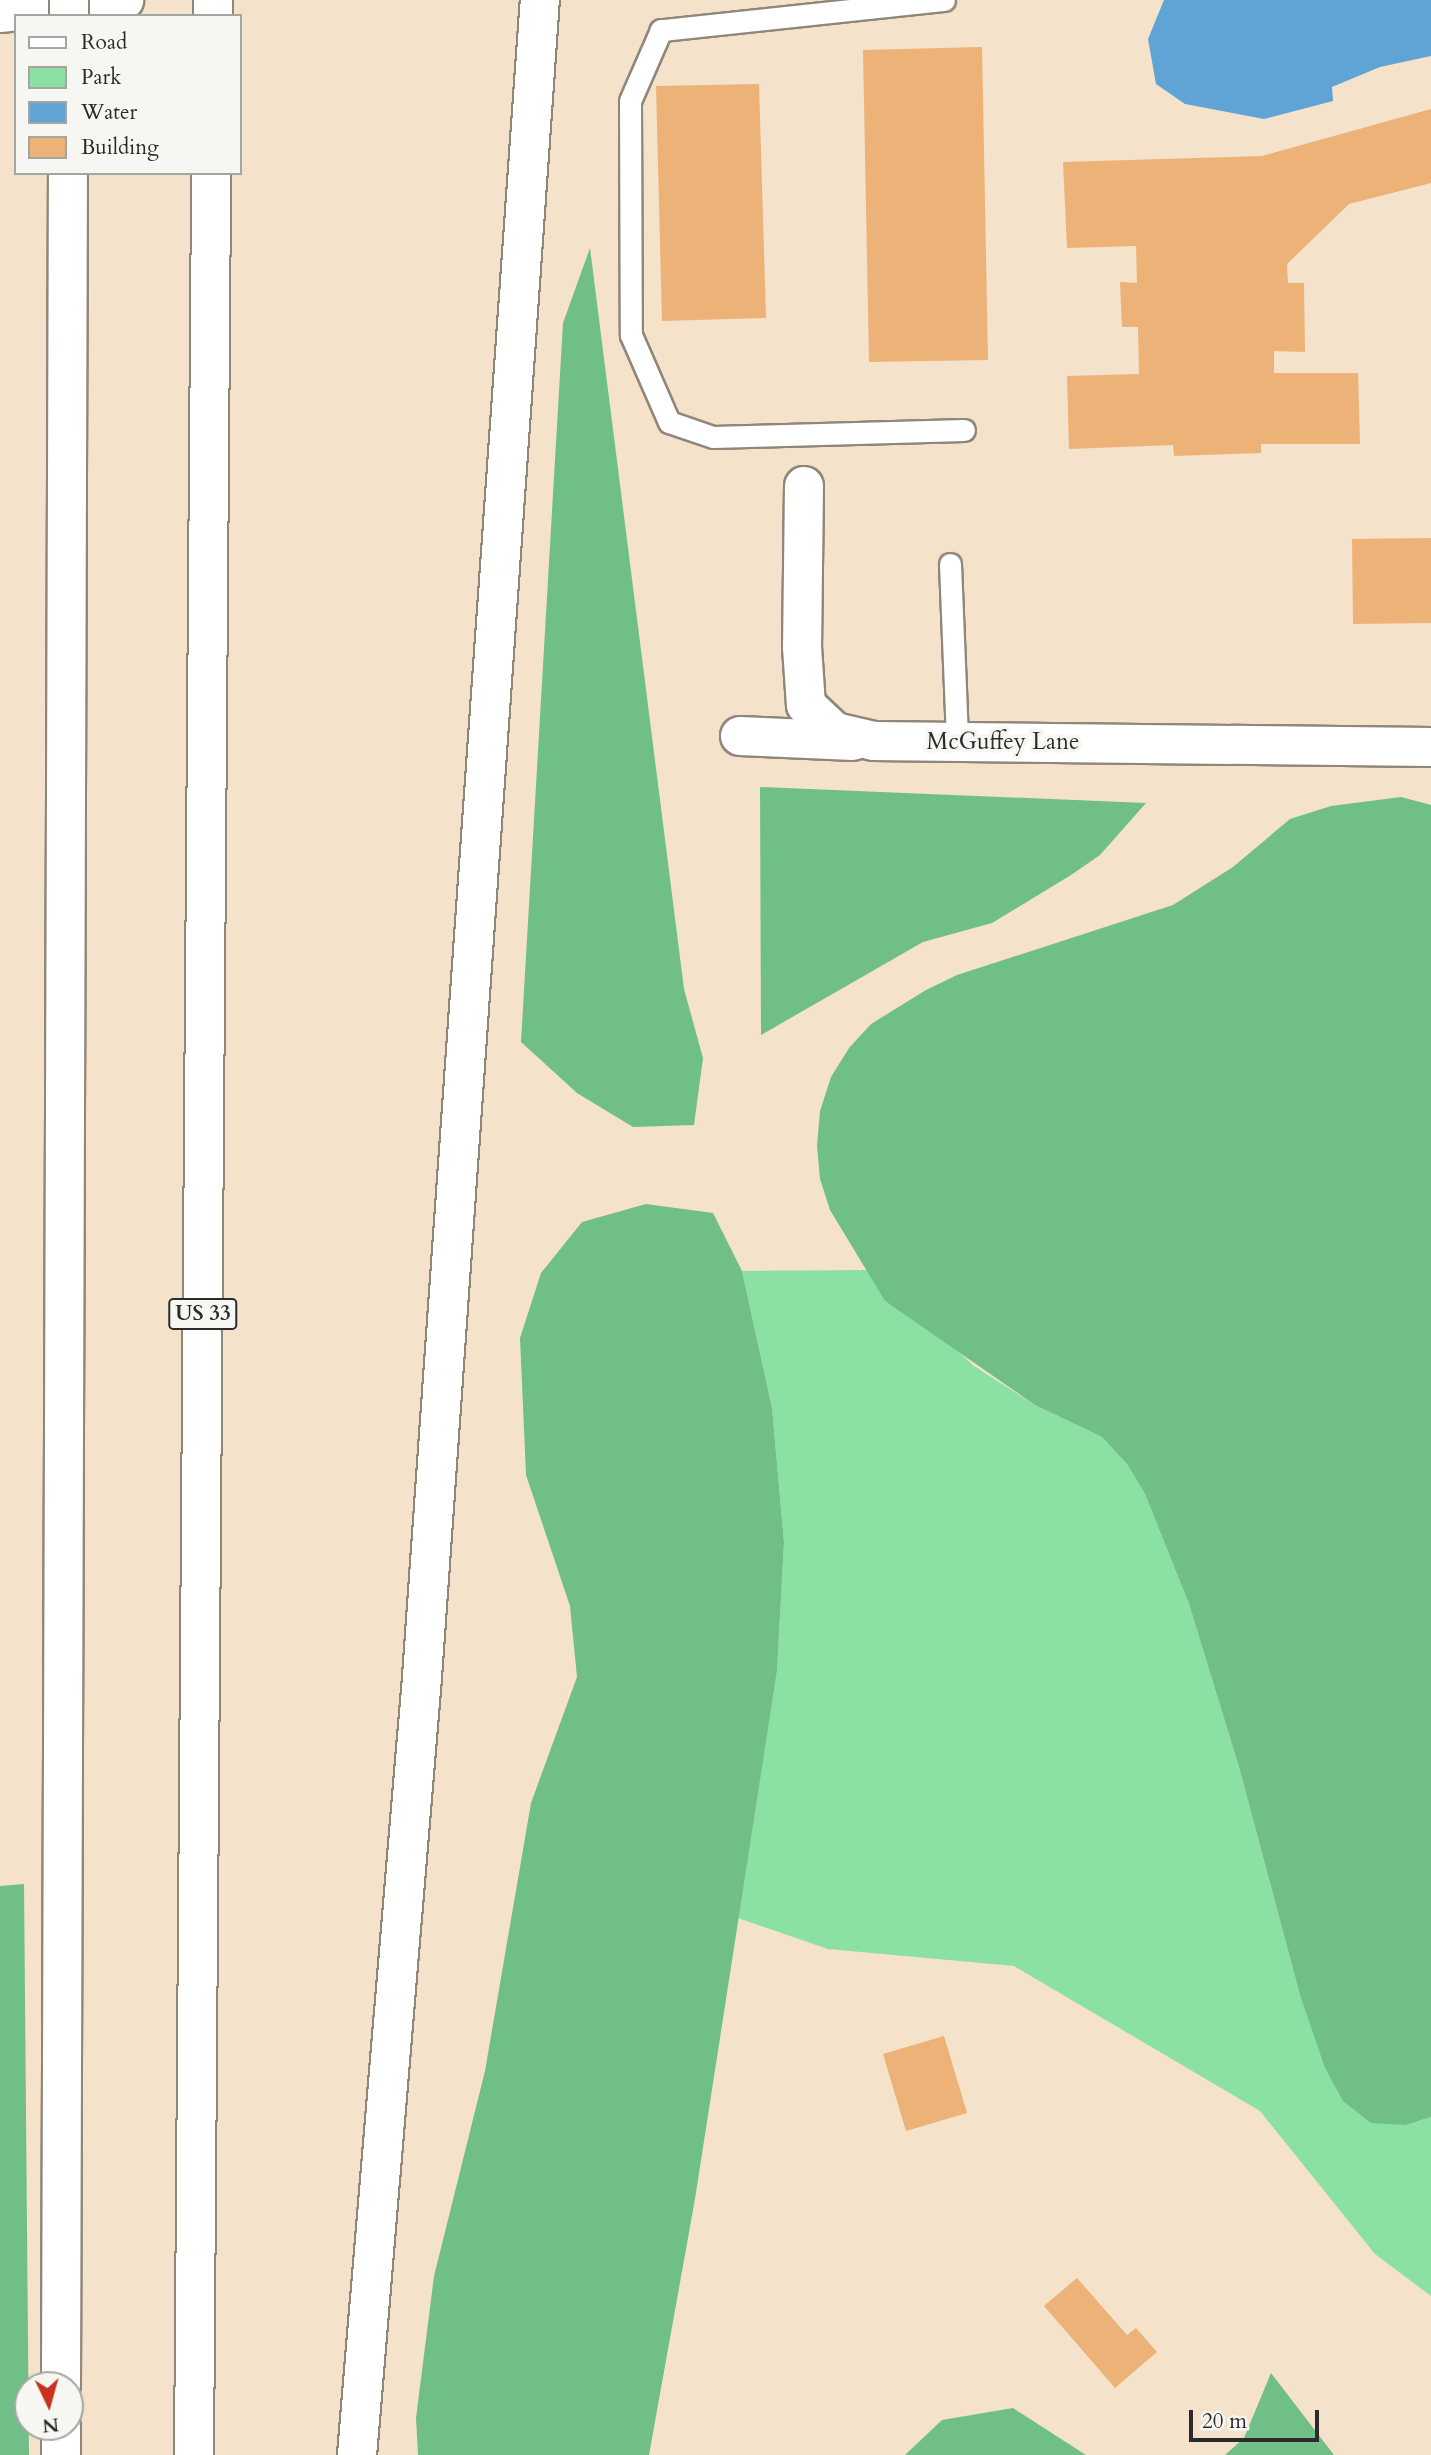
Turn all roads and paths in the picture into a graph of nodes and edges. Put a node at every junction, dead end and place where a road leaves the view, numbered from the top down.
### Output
1 (124, 0) edge
2 (540, 0) edge
3 (944, 0) edge
4 (0, 13) edge
5 (68, 175) edge
6 (211, 175) edge
7 (964, 430) dead end
8 (804, 485) dead end
9 (950, 564) dead end
10 (740, 736) dead end
11 (873, 741) junction
12 (957, 741) junction
13 (1431, 747) edge
14 (61, 2371) edge
15 (194, 2455) edge
16 (357, 2455) edge

1 - 4 main road
2 - 16 main road
3 - 7 lane
5 - 14 main road
6 - 15 main road, US 33
8 - 11 main road, McGuffey Lane
9 - 12 lane
10 - 11 main road
11 - 12 main road, McGuffey Lane
12 - 13 main road, McGuffey Lane

